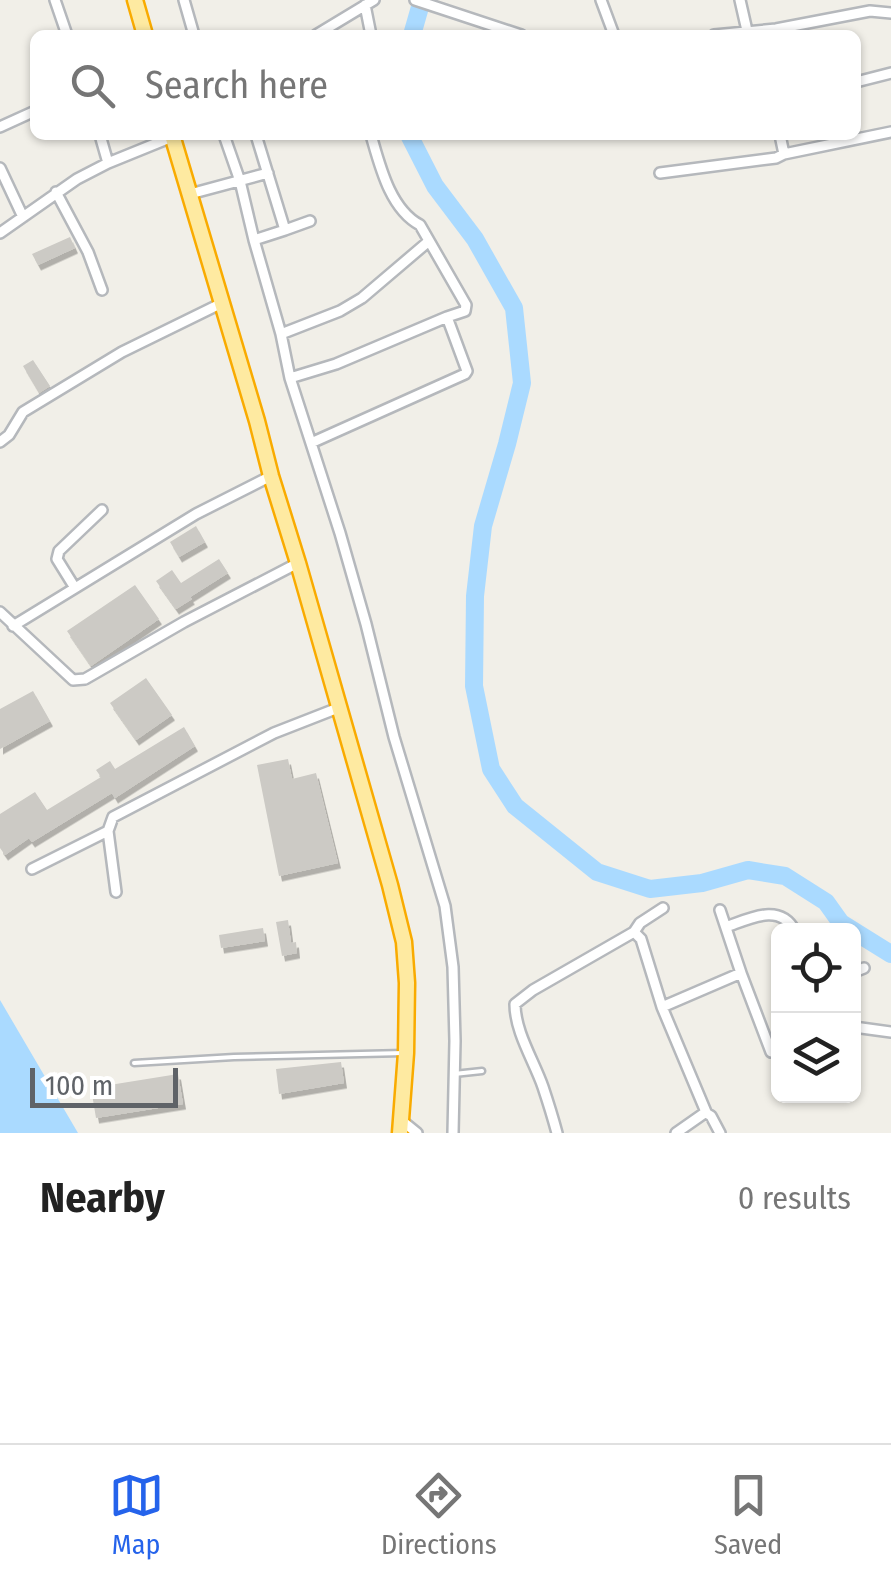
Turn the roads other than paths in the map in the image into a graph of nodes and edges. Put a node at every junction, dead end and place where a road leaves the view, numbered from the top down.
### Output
1 (55, 0) edge
2 (135, 0) edge
3 (184, 0) edge
4 (415, 0) edge
5 (600, 0) edge
6 (740, 0) edge
7 (370, 3) edge
8 (891, 13) edge
9 (65, 30) edge
10 (144, 30) edge
11 (193, 30) edge
12 (324, 30) edge
13 (370, 30) edge
14 (505, 30) edge
15 (612, 30) edge
16 (746, 30) edge
17 (768, 30) edge
18 (891, 73) edge
19 (861, 81) edge
20 (30, 112) edge
21 (0, 127) edge
22 (891, 132) edge
23 (861, 138) edge
24 (101, 140) edge
25 (163, 140) edge
26 (173, 140) edge
27 (226, 140) edge
28 (258, 140) edge
29 (373, 140) edge
30 (781, 140) edge
31 (852, 140) edge
32 (784, 154) junction
33 (108, 163) junction
34 (0, 168) edge
35 (268, 173) junction
36 (660, 173) dead end
37 (240, 181) junction
38 (56, 192) junction
39 (190, 194) junction
40 (23, 217) junction
41 (310, 221) dead end
42 (285, 230) junction
43 (0, 233) edge
44 (254, 240) junction
45 (429, 241) junction
46 (102, 290) dead end
47 (222, 303) junction
48 (447, 317) junction
49 (281, 334) junction
50 (290, 378) junction
51 (0, 442) edge
52 (310, 443) junction
53 (271, 476) junction
54 (102, 510) dead end
55 (298, 563) junction
56 (75, 588) junction
57 (0, 612) edge
58 (14, 626) junction
59 (338, 708) junction
60 (108, 831) junction
61 (32, 869) dead end
62 (116, 892) dead end
63 (663, 908) dead end
64 (720, 910) dead end
65 (791, 923) edge
66 (726, 927) junction
67 (634, 932) junction
68 (741, 973) junction
69 (662, 1008) junction
70 (861, 1028) edge
71 (891, 1032) edge
72 (771, 1052) dead end
73 (406, 1053) junction
74 (134, 1064) dead end
75 (482, 1071) dead end
76 (454, 1074) junction
77 (706, 1113) junction
78 (401, 1126) edge
79 (417, 1133) edge
80 (452, 1133) edge
81 (557, 1133) edge
82 (676, 1133) edge
83 (720, 1133) edge

1 - 9 street
2 - 10 highway
3 - 11 street
4 - 14 street
5 - 15 street
6 - 16 street
7 - 12 street
7 - 13 street
8 - 17 street
18 - 19 street
20 - 21 street
22 - 23 street
24 - 33 street
25 - 33 street
26 - 39 highway
27 - 37 street
28 - 35 street
29 - 45 street
30 - 32 street
31 - 32 street
32 - 36 street
33 - 38 street
34 - 40 street
35 - 37 street
35 - 42 street
37 - 39 street
37 - 44 street
38 - 40 street
38 - 46 street
39 - 47 highway
40 - 43 street
41 - 42 street
42 - 44 street
44 - 49 street
45 - 48 street
45 - 49 street
47 - 51 street
47 - 53 highway
48 - 50 street
48 - 52 street
49 - 50 street
50 - 52 street
52 - 76 street
53 - 55 highway
53 - 56 street
54 - 56 street
55 - 58 street
55 - 59 highway
56 - 58 street
57 - 58 street
59 - 60 street
59 - 73 highway
60 - 61 street
60 - 62 street
63 - 67 street
64 - 66 street
65 - 66 street
66 - 68 street
67 - 69 street
67 - 81 street
68 - 69 street
68 - 72 street
69 - 77 street
70 - 71 street
73 - 74 lane
73 - 78 highway
75 - 76 lane
76 - 80 street
77 - 82 street
77 - 83 street
78 - 79 street

